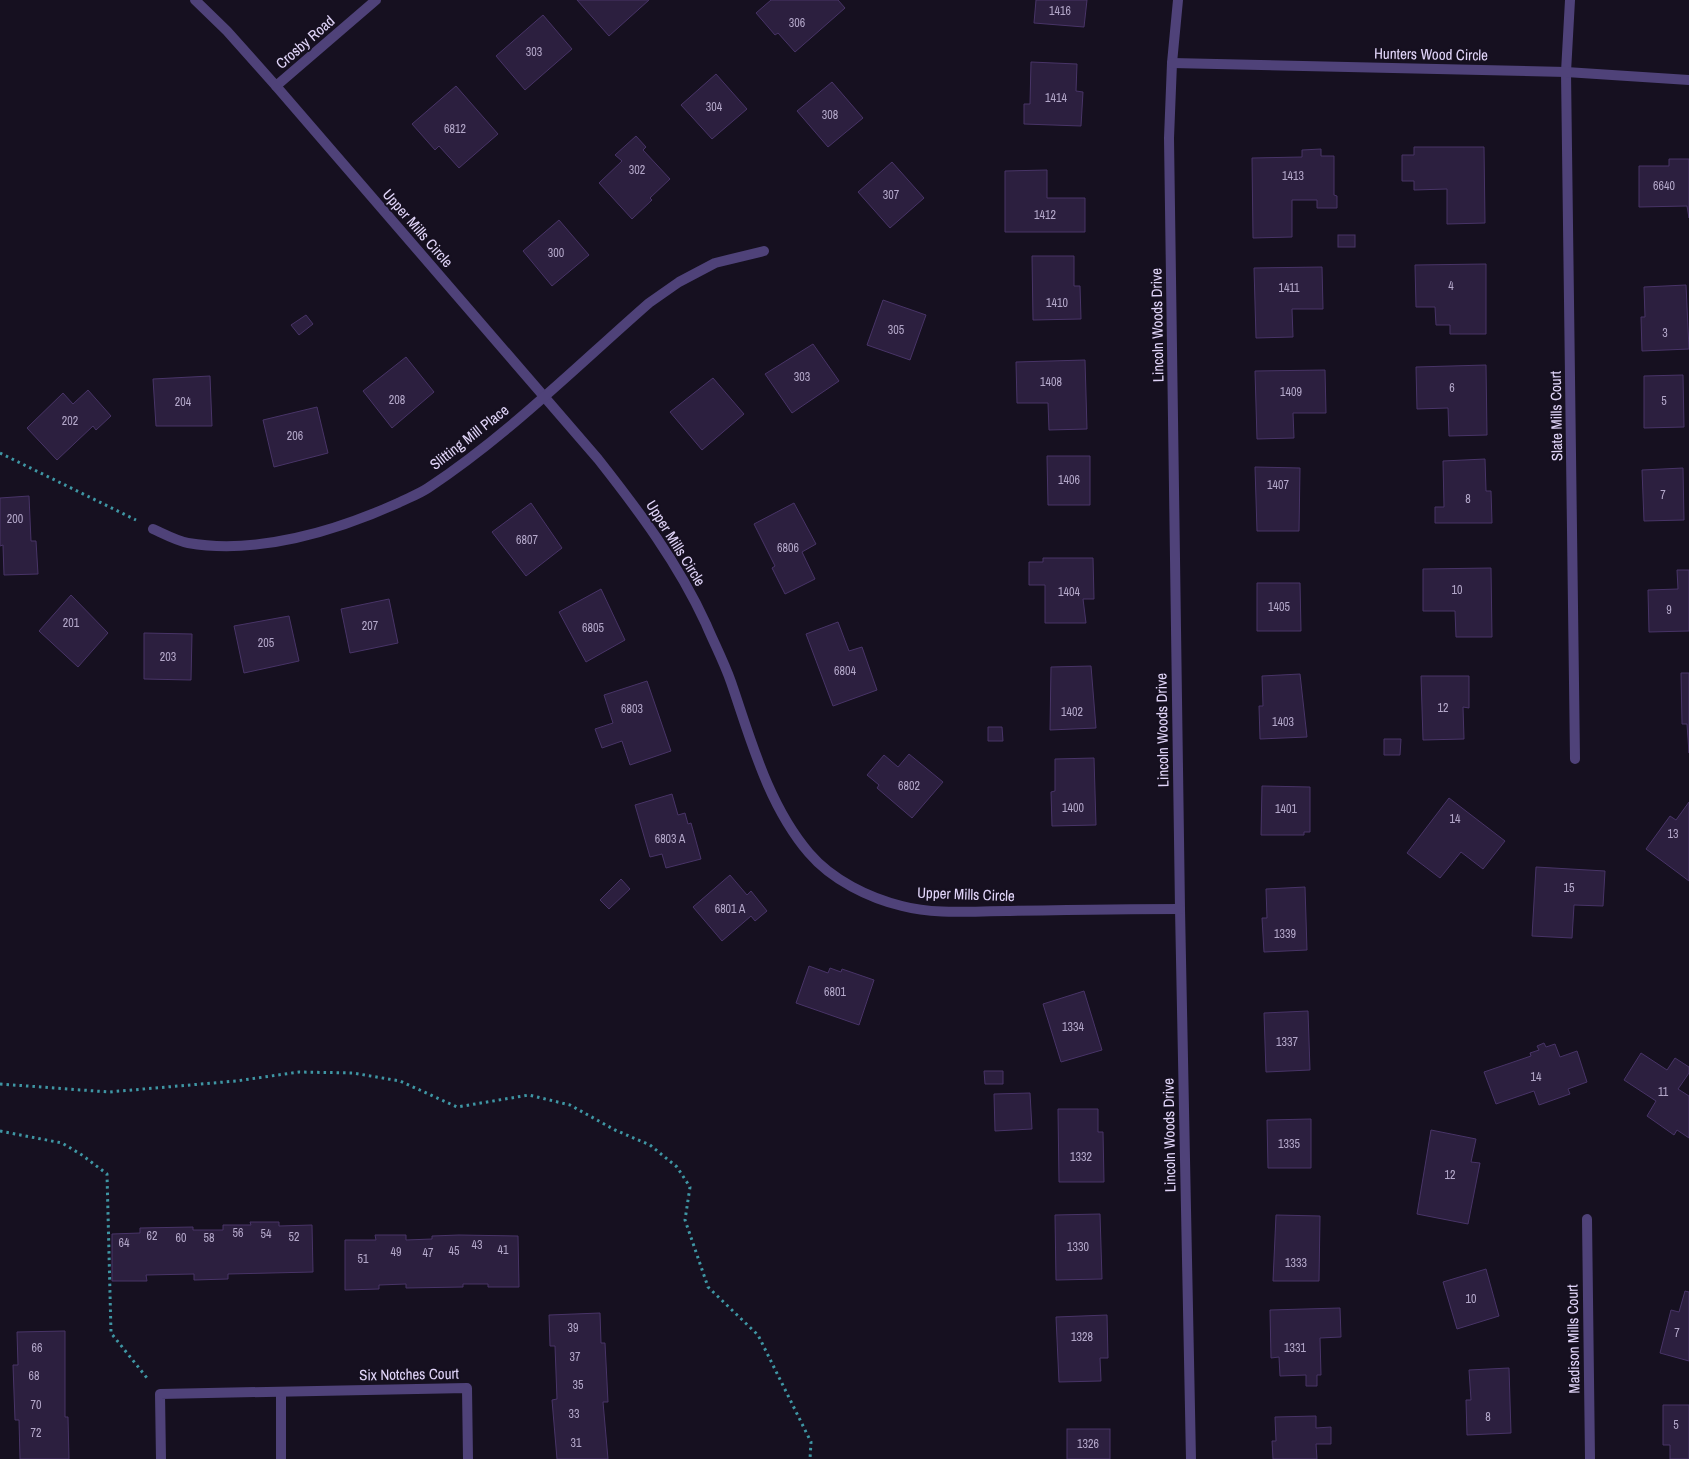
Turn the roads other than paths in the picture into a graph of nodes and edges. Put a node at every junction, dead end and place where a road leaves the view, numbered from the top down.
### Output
1 (195, 0) edge
2 (376, 0) edge
3 (1178, 0) edge
4 (1570, 0) edge
5 (1172, 63) junction
6 (1566, 72) junction
7 (1689, 80) edge
8 (276, 86) junction
9 (764, 251) dead end
10 (543, 396) junction
11 (153, 529) road end
12 (1575, 759) dead end
13 (1180, 909) junction
14 (1587, 1219) dead end
15 (281, 1392) junction
16 (161, 1459) edge
17 (282, 1459) edge
18 (468, 1459) edge
19 (1191, 1459) edge
20 (1590, 1459) edge

1 - 8 street, Upper Mills Circle
2 - 8 street, Crosby Road
3 - 5 street, Lincoln Woods Drive
4 - 6 street, Slate Mills Court
5 - 6 street, Hunters Wood Circle
5 - 13 street, Lincoln Woods Drive
6 - 7 street, Hunters Wood Circle
6 - 12 street, Slate Mills Court
8 - 10 street, Upper Mills Circle
9 - 10 street, Slitting Mill Place
10 - 11 street, Slitting Mill Place
10 - 13 street, Upper Mills Circle
13 - 19 street, Lincoln Woods Drive
14 - 20 street, Madison Mills Court
15 - 16 street, Six Notches Court
15 - 17 street
15 - 18 street, Six Notches Court

